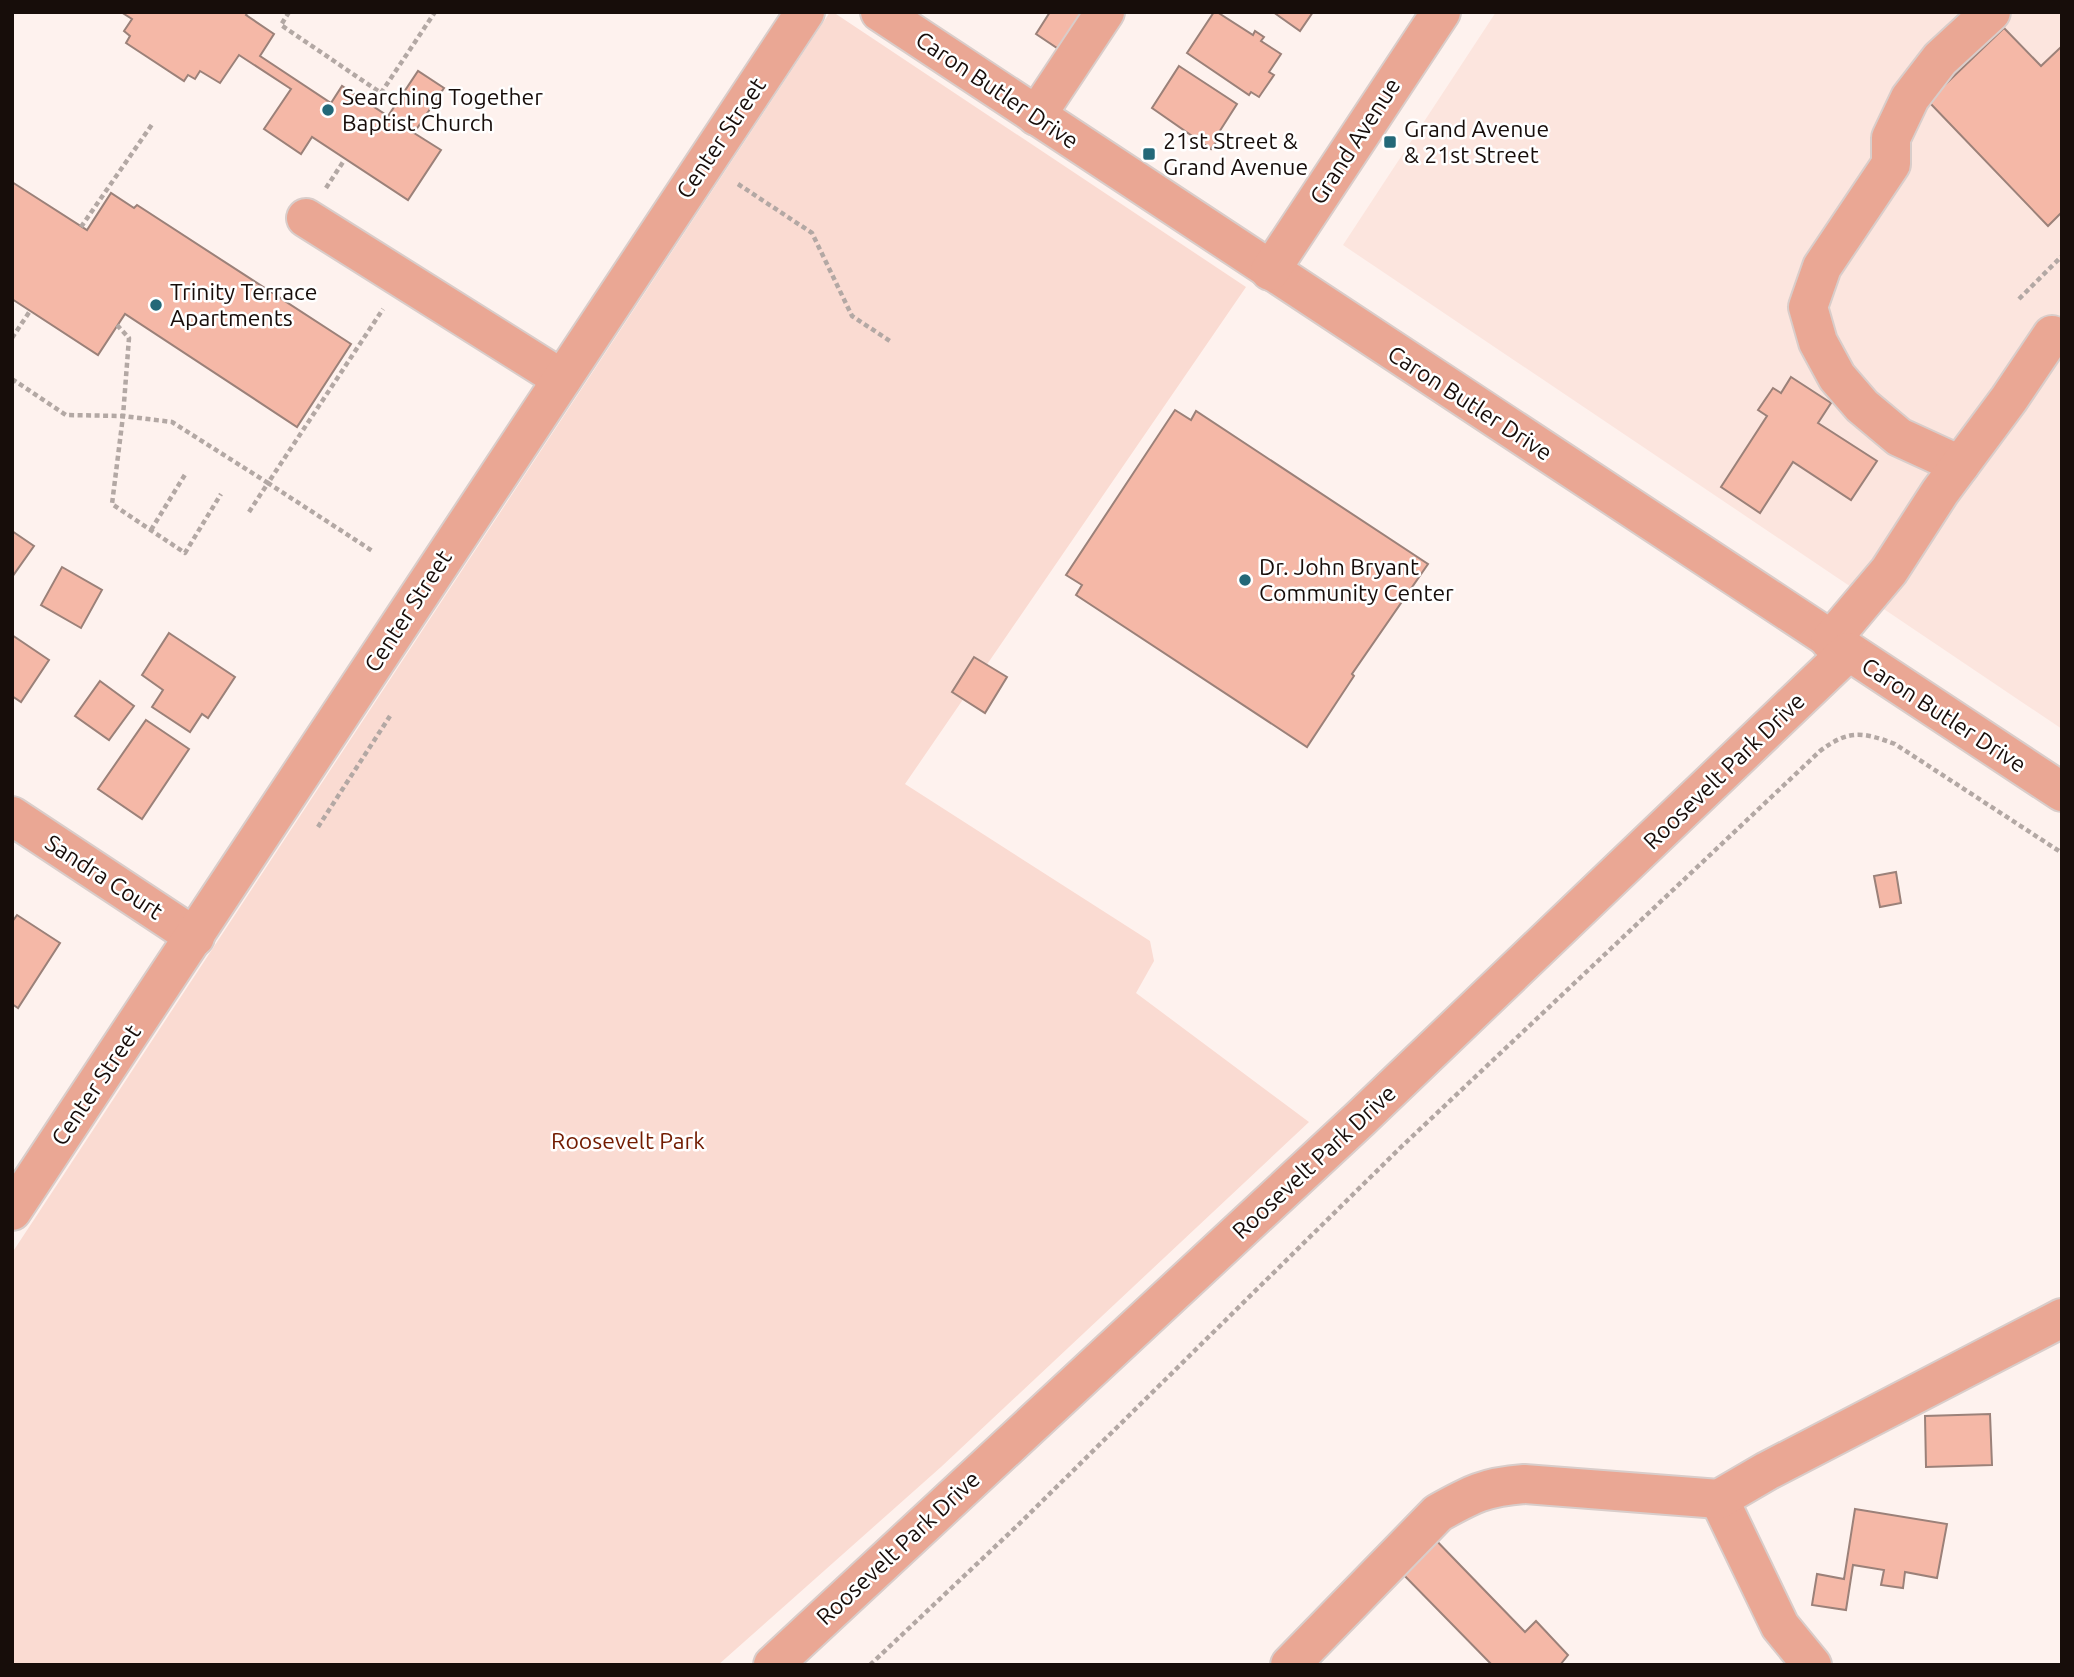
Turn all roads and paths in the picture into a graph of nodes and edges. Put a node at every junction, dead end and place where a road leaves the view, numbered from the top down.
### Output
1 (289, 12) edge
2 (435, 12) edge
3 (805, 12) edge
4 (880, 12) edge
5 (1105, 12) edge
6 (1441, 12) edge
7 (1992, 12) edge
8 (1036, 116) junction
9 (153, 124) dead end
10 (737, 184) dead end
11 (306, 218) dead end
12 (80, 227) dead end
13 (2062, 256) edge
14 (1270, 271) junction
15 (402, 279) junction
16 (2019, 299) dead end
17 (30, 311) dead end
18 (117, 326) dead end
19 (12, 338) edge
20 (890, 341) dead end
21 (2062, 359) edge
22 (12, 379) edge
23 (562, 379) junction
24 (123, 416) junction
25 (1960, 465) junction
26 (186, 473) dead end
27 (268, 483) junction
28 (221, 494) dead end
29 (249, 512) dead end
30 (151, 530) junction
31 (374, 552) dead end
32 (1839, 646) junction
33 (2062, 792) edge
34 (12, 816) edge
35 (2062, 853) edge
36 (195, 937) junction
37 (12, 1211) edge
38 (2062, 1318) edge
39 (1719, 1499) junction
40 (773, 1665) edge
41 (870, 1665) edge
42 (1290, 1665) edge
43 (1812, 1665) edge

1 - 2 path
3 - 23 street, Center Street
4 - 8 street, Caron Butler Drive
5 - 8 street
6 - 14 street, Grand Avenue
7 - 25 street
8 - 14 street, Caron Butler Drive
9 - 12 path
10 - 20 path
11 - 15 street
13 - 16 path
14 - 32 street, Caron Butler Drive
15 - 23 street
15 - 27 path
17 - 19 path
18 - 24 path
21 - 25 street, Roosevelt Park Drive
22 - 24 path
23 - 36 street, Center Street
24 - 27 path
24 - 30 path
25 - 32 street, Roosevelt Park Drive
26 - 30 path
27 - 29 path
27 - 31 path
28 - 30 path
32 - 33 street, Caron Butler Drive
32 - 40 street, Roosevelt Park Drive
34 - 36 street, Sandra Court
35 - 41 path
36 - 37 street, Center Street
38 - 39 street
39 - 42 street
39 - 43 street

